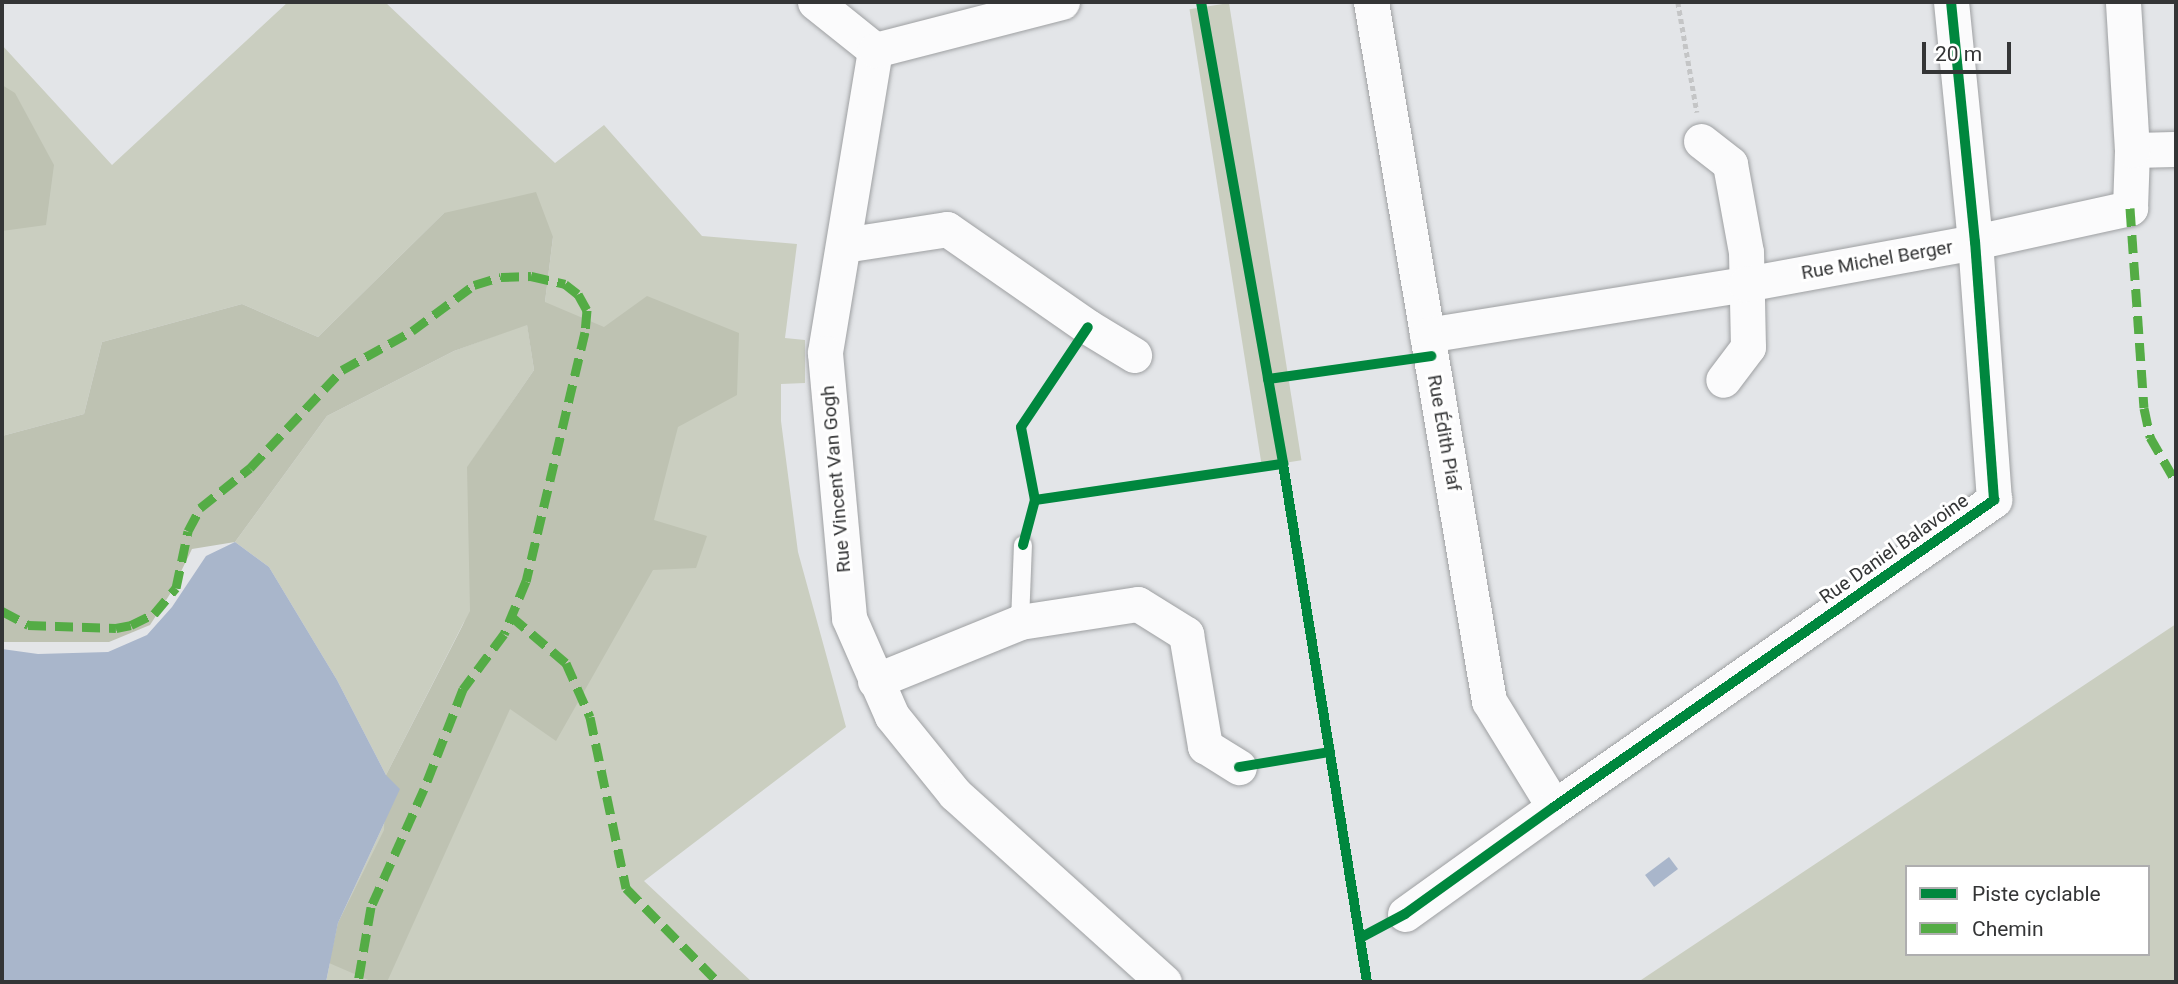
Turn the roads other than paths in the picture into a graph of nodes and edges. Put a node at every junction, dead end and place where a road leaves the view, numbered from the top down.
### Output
1 (815, 2) edge
2 (1062, 2) edge
3 (1371, 2) edge
4 (1951, 2) edge
5 (2123, 2) edge
6 (875, 50) junction
7 (1701, 141) road end
8 (2176, 149) edge
9 (2132, 150) junction
10 (1975, 242) junction
11 (844, 245) junction
12 (1746, 284) junction
13 (1427, 335) junction
14 (1134, 355) dead end
15 (1723, 380) dead end
16 (1023, 545) dead end
17 (1020, 622) junction
18 (875, 681) junction
19 (1239, 767) dead end
20 (1553, 807) junction
21 (1405, 914) dead end
22 (1164, 982) edge

1 - 6 street
2 - 6 street
3 - 13 street, Rue Édith Piaf
4 - 10 street, Rue Daniel Balavoine
5 - 9 street
6 - 11 street, Rue Vincent Van Gogh
7 - 12 street
8 - 9 street
9 - 10 street, Rue Michel Berger
10 - 12 street, Rue Michel Berger
10 - 20 street, Rue Daniel Balavoine
11 - 14 street
11 - 18 street, Rue Vincent Van Gogh
12 - 13 street, Rue Michel Berger
12 - 15 street
13 - 20 street, Rue Édith Piaf
16 - 17 lane
17 - 18 street
17 - 19 street
18 - 22 street, Rue Vincent Van Gogh
20 - 21 street, Rue Daniel Balavoine

